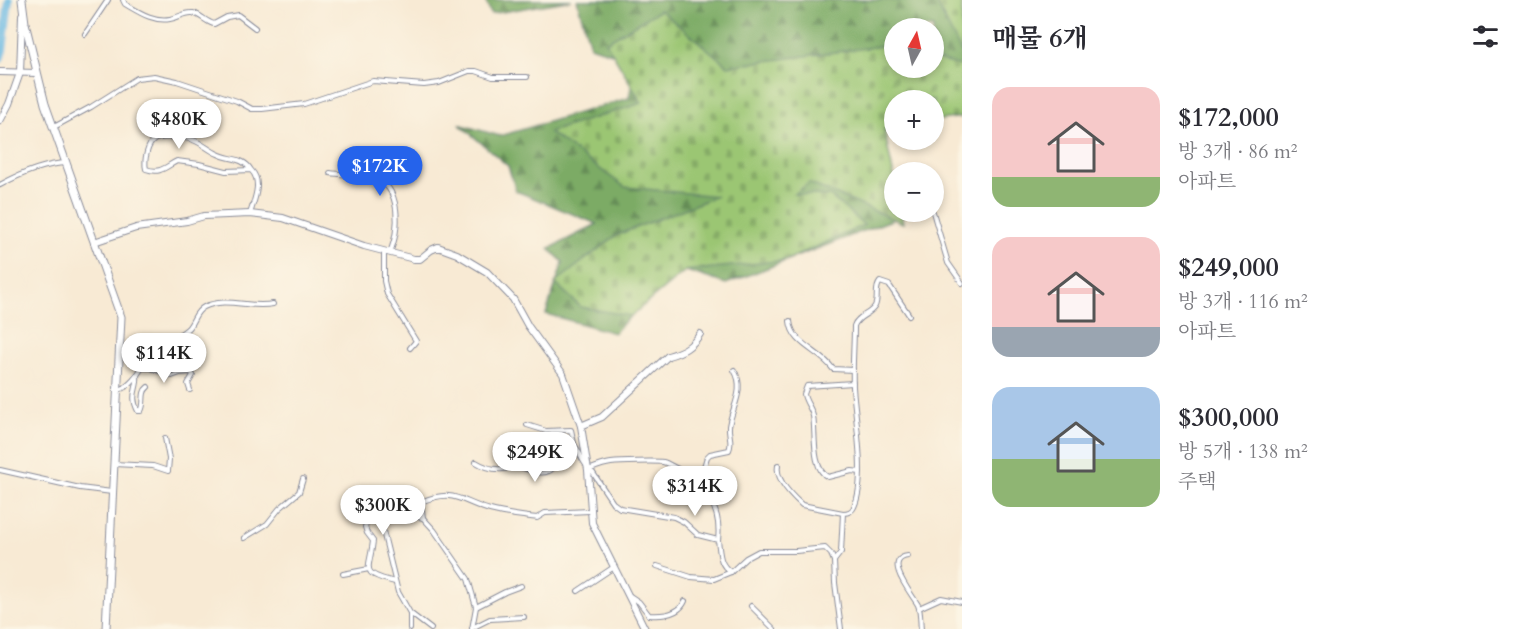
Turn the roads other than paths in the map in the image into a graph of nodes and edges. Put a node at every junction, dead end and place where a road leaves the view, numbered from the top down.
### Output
1 (22, 0) edge
2 (108, 0) edge
3 (123, 0) edge
4 (22, 10) junction
5 (255, 28) dead end
6 (85, 34) dead end
7 (0, 72) edge
8 (17, 73) junction
9 (36, 73) junction
10 (527, 77) dead end
11 (0, 121) edge
12 (54, 127) junction
13 (67, 163) junction
14 (251, 170) junction
15 (330, 173) dead end
16 (0, 185) edge
17 (250, 214) junction
18 (936, 222) edge
19 (94, 242) junction
20 (387, 253) junction
21 (962, 284) edge
22 (273, 304) dead end
23 (909, 315) dead end
24 (790, 321) dead end
25 (700, 334) dead end
26 (410, 348) dead end
27 (142, 368) junction
28 (734, 370) dead end
29 (853, 370) junction
30 (137, 375) junction
31 (853, 383) junction
32 (148, 387) dead end
33 (118, 390) junction
34 (190, 390) dead end
35 (527, 425) dead end
36 (581, 426) junction
37 (165, 438) dead end
38 (574, 443) junction
39 (476, 462) dead end
40 (113, 464) junction
41 (778, 465) dead end
42 (587, 468) junction
43 (0, 470) edge
44 (860, 472) junction
45 (303, 479) dead end
46 (699, 483) junction
47 (112, 492) junction
48 (590, 511) junction
49 (843, 513) junction
50 (423, 518) junction
51 (383, 531) dead end
52 (244, 537) dead end
53 (718, 540) junction
54 (908, 556) dead end
55 (834, 561) junction
56 (657, 566) dead end
57 (614, 567) junction
58 (369, 569) junction
59 (731, 572) junction
60 (343, 574) dead end
61 (395, 582) junction
62 (521, 586) dead end
63 (578, 591) dead end
64 (630, 596) junction
65 (685, 601) dead end
66 (962, 602) edge
67 (751, 606) dead end
68 (476, 608) junction
69 (919, 608) junction
70 (410, 613) junction
71 (524, 617) dead end
72 (106, 629) edge
73 (410, 629) edge
74 (431, 629) edge
75 (472, 629) edge
76 (645, 629) edge
77 (774, 629) edge
78 (841, 629) edge
79 (921, 629) edge

1 - 4 main road
2 - 6 street
3 - 5 street
4 - 8 street
4 - 9 main road
7 - 8 street
8 - 9 street
8 - 11 street
9 - 12 main road
10 - 12 street
12 - 13 main road
13 - 16 street
13 - 19 main road
14 - 14 street
14 - 17 street
15 - 20 street
17 - 19 street
17 - 20 street
18 - 21 street
19 - 33 main road
20 - 26 street
20 - 36 street
22 - 27 street
23 - 29 street
24 - 29 street
25 - 36 street
27 - 30 street
27 - 34 street
28 - 46 street
29 - 31 street
30 - 32 street
30 - 33 street
31 - 44 street
31 - 44 street
33 - 40 main road
35 - 38 street
36 - 42 street
37 - 40 street
38 - 39 street
38 - 42 street
40 - 47 main road
41 - 49 street
42 - 46 street
42 - 48 street
42 - 53 street
43 - 47 street
44 - 49 street
45 - 52 street
46 - 53 street
47 - 72 main road
48 - 50 street
48 - 57 street
49 - 55 street
50 - 58 street
50 - 68 street
51 - 61 street
53 - 59 street
54 - 69 street
55 - 59 street
55 - 78 street
56 - 59 street
57 - 63 street
57 - 64 street
58 - 60 street
58 - 61 street
61 - 70 street
62 - 68 street
64 - 65 street
64 - 76 street
66 - 69 street
67 - 77 street
68 - 75 street
69 - 79 street
70 - 73 street
70 - 74 street
71 - 75 street

